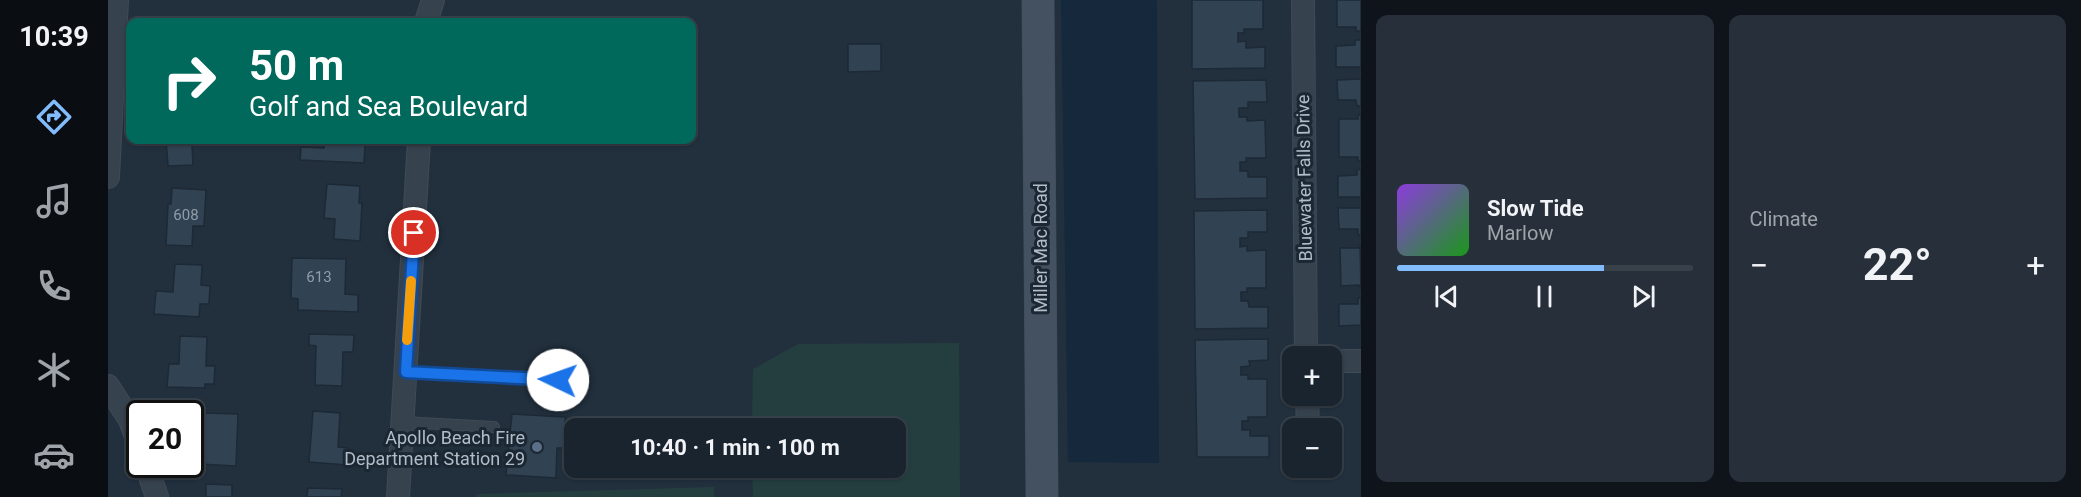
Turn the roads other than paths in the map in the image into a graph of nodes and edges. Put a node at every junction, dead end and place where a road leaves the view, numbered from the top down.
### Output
1 (117, 0) edge
2 (427, 0) edge
3 (433, 0) edge
4 (1038, 0) edge
5 (1302, 0) edge
6 (426, 18) edge
7 (427, 18) edge
8 (419, 144) edge
9 (108, 177) edge
10 (1306, 346) edge
11 (1342, 361) edge
12 (1361, 361) edge
13 (406, 372) junction
14 (558, 380) dead end
15 (108, 386) edge
16 (126, 414) edge
17 (403, 422) junction
18 (495, 427) dead end
19 (150, 478) edge
20 (157, 497) edge
21 (398, 497) edge
22 (1042, 497) edge

1 - 9 street
2 - 6 street
3 - 7 street
4 - 22 street, Miller Mac Road
5 - 10 street, Bluewater Falls Drive
8 - 13 street
11 - 12 street
13 - 14 lane
13 - 17 street
15 - 16 street
17 - 18 lane
17 - 21 street
19 - 20 street

